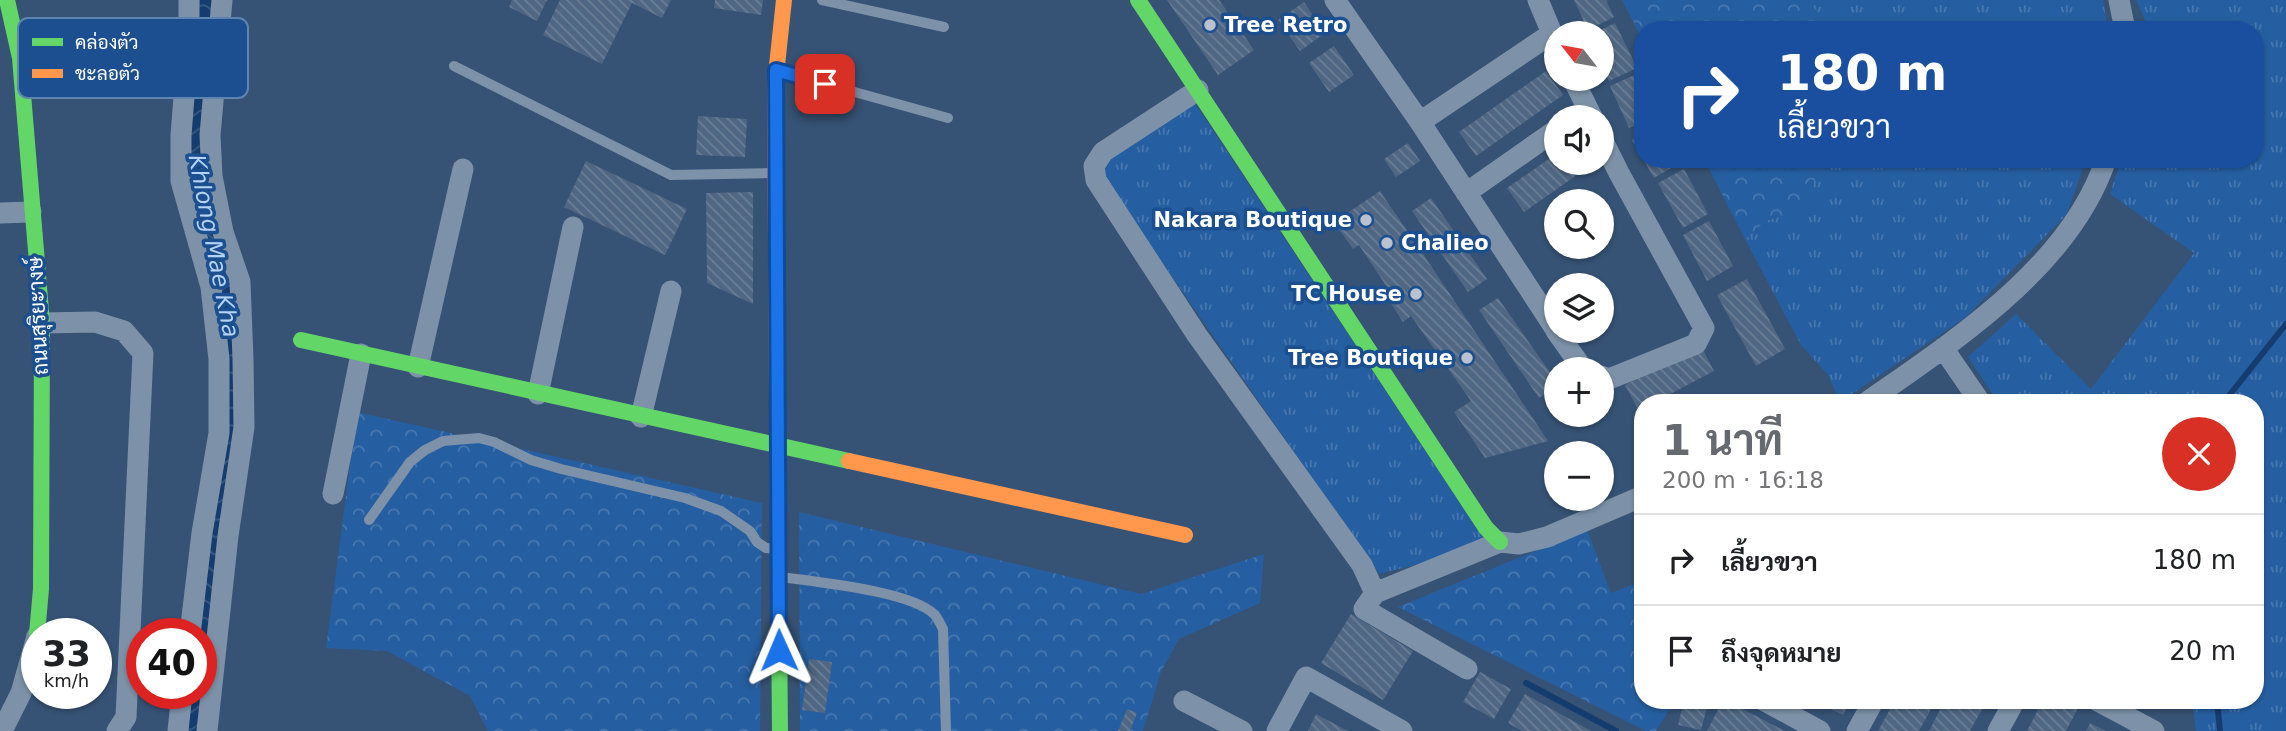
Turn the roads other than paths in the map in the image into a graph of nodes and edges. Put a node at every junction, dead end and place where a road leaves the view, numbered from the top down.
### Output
1 (7, 0) edge
2 (189, 0) edge
3 (222, 0) edge
4 (783, 0) edge
5 (822, 0) edge
6 (1139, 0) edge
7 (1335, 0) edge
8 (1538, 0) edge
9 (2119, 0) edge
10 (189, 18) edge
11 (220, 18) edge
12 (1547, 21) edge
13 (2122, 21) edge
14 (944, 27) dead end
15 (1544, 45) edge
16 (18, 49) edge
17 (454, 66) dead end
18 (776, 70) junction
19 (1198, 90) junction
20 (23, 98) edge
21 (183, 98) edge
22 (213, 98) edge
23 (948, 118) dead end
24 (1420, 122) junction
25 (1544, 138) edge
26 (1614, 163) edge
27 (2103, 168) edge
28 (463, 170) dead end
29 (776, 173) junction
30 (1466, 193) junction
31 (31, 212) junction
32 (0, 213) edge
33 (573, 227) dead end
34 (671, 292) dead end
35 (1544, 312) edge
36 (42, 323) junction
37 (301, 340) dead end
38 (1943, 348) junction
39 (361, 354) junction
40 (418, 367) junction
41 (1614, 377) edge
42 (538, 394) junction
43 (1878, 394) edge
44 (1975, 394) edge
45 (641, 417) junction
46 (777, 444) junction
47 (333, 494) dead end
48 (1634, 500) edge
49 (369, 520) dead end
50 (1185, 535) dead end
51 (1500, 541) junction
52 (778, 550) junction
53 (779, 577) junction
54 (1375, 593) junction
55 (38, 618) edge
56 (192, 618) edge
57 (1467, 669) dead end
58 (21, 693) edge
59 (1184, 701) dead end
60 (180, 709) edge
61 (1780, 709) edge
62 (1869, 709) edge
63 (2010, 709) edge
64 (2113, 709) edge
65 (2, 731) edge
66 (117, 731) edge
67 (178, 731) edge
68 (207, 731) edge
69 (780, 731) edge
70 (946, 731) edge
71 (1242, 731) edge
72 (1277, 731) edge
73 (1402, 731) edge
74 (1820, 731) edge
75 (1857, 731) edge
76 (1998, 731) edge
77 (2154, 731) edge

1 - 16 street, ถนนสุริยะางษ์
2 - 10 street
3 - 11 street
4 - 18 street
5 - 14 lane
6 - 19 street
7 - 24 street
8 - 12 street
9 - 13 street
15 - 24 street
17 - 29 lane
18 - 23 lane
18 - 29 street
19 - 51 street
19 - 54 street
20 - 31 street, ถนนสุริยะางษ์
21 - 56 street
22 - 68 street
24 - 30 street
25 - 30 street
26 - 41 street
27 - 38 street
28 - 40 street
29 - 46 street
30 - 35 street
31 - 32 street
31 - 36 street, ถนนสุริยะางษ์
33 - 42 street
34 - 45 street
36 - 55 street, ถนนสุริยะางษ์
36 - 66 street
37 - 39 street
38 - 43 street
38 - 44 street
39 - 40 street
39 - 47 street
40 - 42 street
42 - 45 street
45 - 46 street
46 - 50 street
46 - 52 street
48 - 51 street
49 - 52 lane
51 - 54 street
52 - 53 street
53 - 69 street
53 - 70 lane
54 - 57 street
58 - 65 street, ถนนสุริยะางษ์
59 - 71 street
60 - 67 street
61 - 74 street
62 - 75 street
63 - 76 street
64 - 77 street
72 - 73 street

